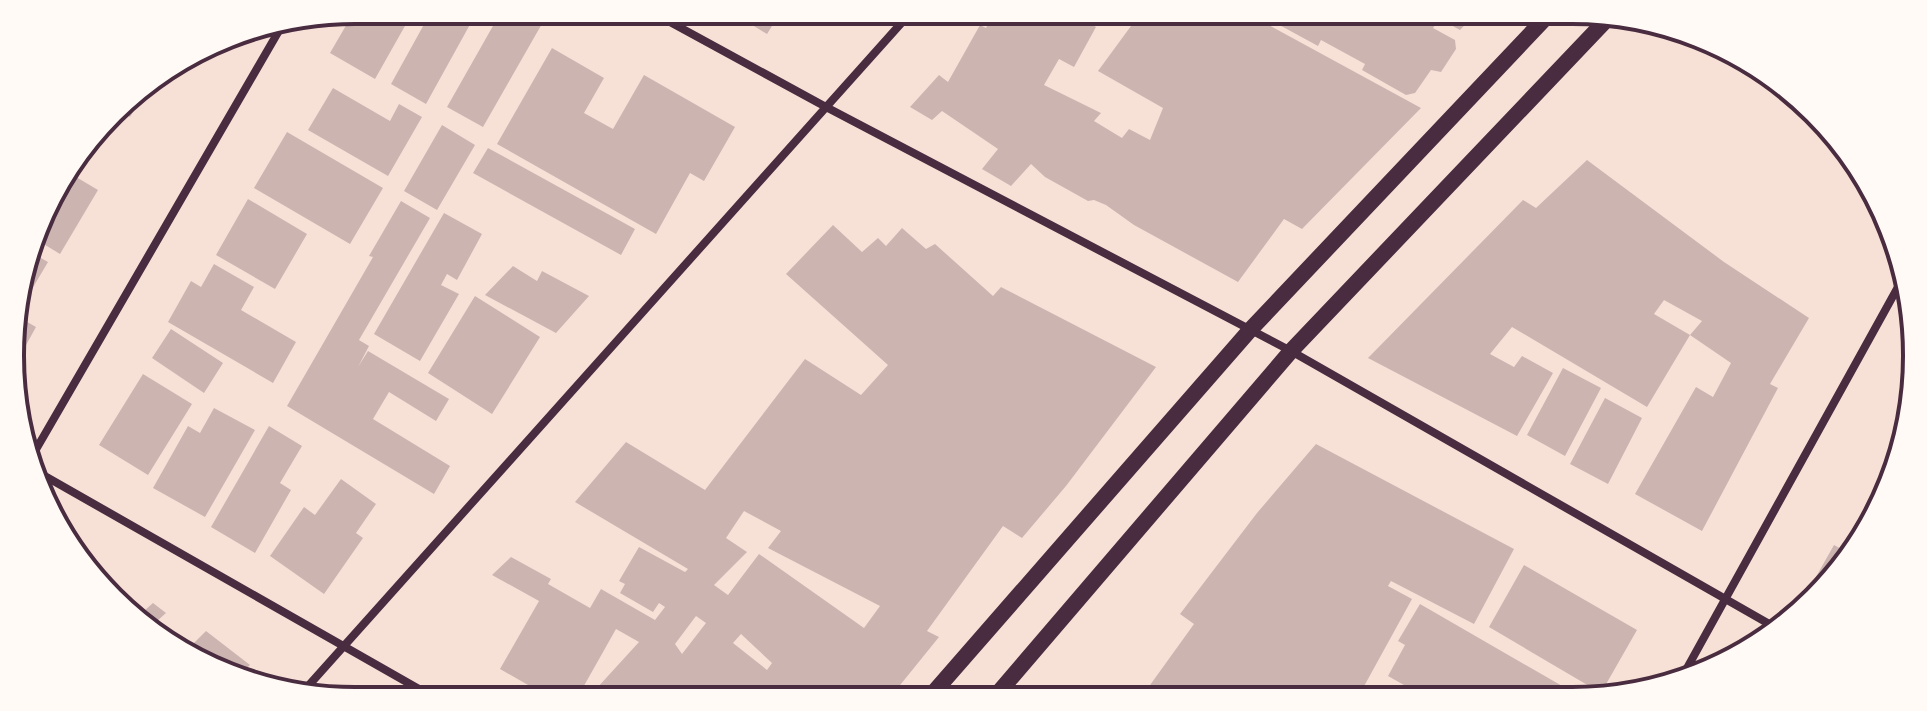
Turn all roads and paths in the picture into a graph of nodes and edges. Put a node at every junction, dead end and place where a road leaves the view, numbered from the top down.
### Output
1 (674, 24) edge
2 (900, 24) edge
3 (1540, 24) edge
4 (1601, 26) edge
5 (277, 33) edge
6 (826, 107) junction
7 (1897, 290) edge
8 (1250, 330) junction
9 (1291, 351) junction
10 (37, 447) edge
11 (47, 477) edge
12 (1725, 601) junction
13 (1767, 623) edge
14 (346, 646) junction
15 (1689, 665) edge
16 (311, 684) edge
17 (416, 687) edge
18 (938, 687) edge
19 (1003, 687) edge

1 - 6 street
2 - 6 street
3 - 8 main road
4 - 9 main road
5 - 10 street
6 - 8 street
6 - 14 street
7 - 12 street
8 - 9 street
8 - 18 main road
9 - 12 street
9 - 19 main road
11 - 14 street
12 - 13 street
12 - 15 street
14 - 16 street
14 - 17 street

